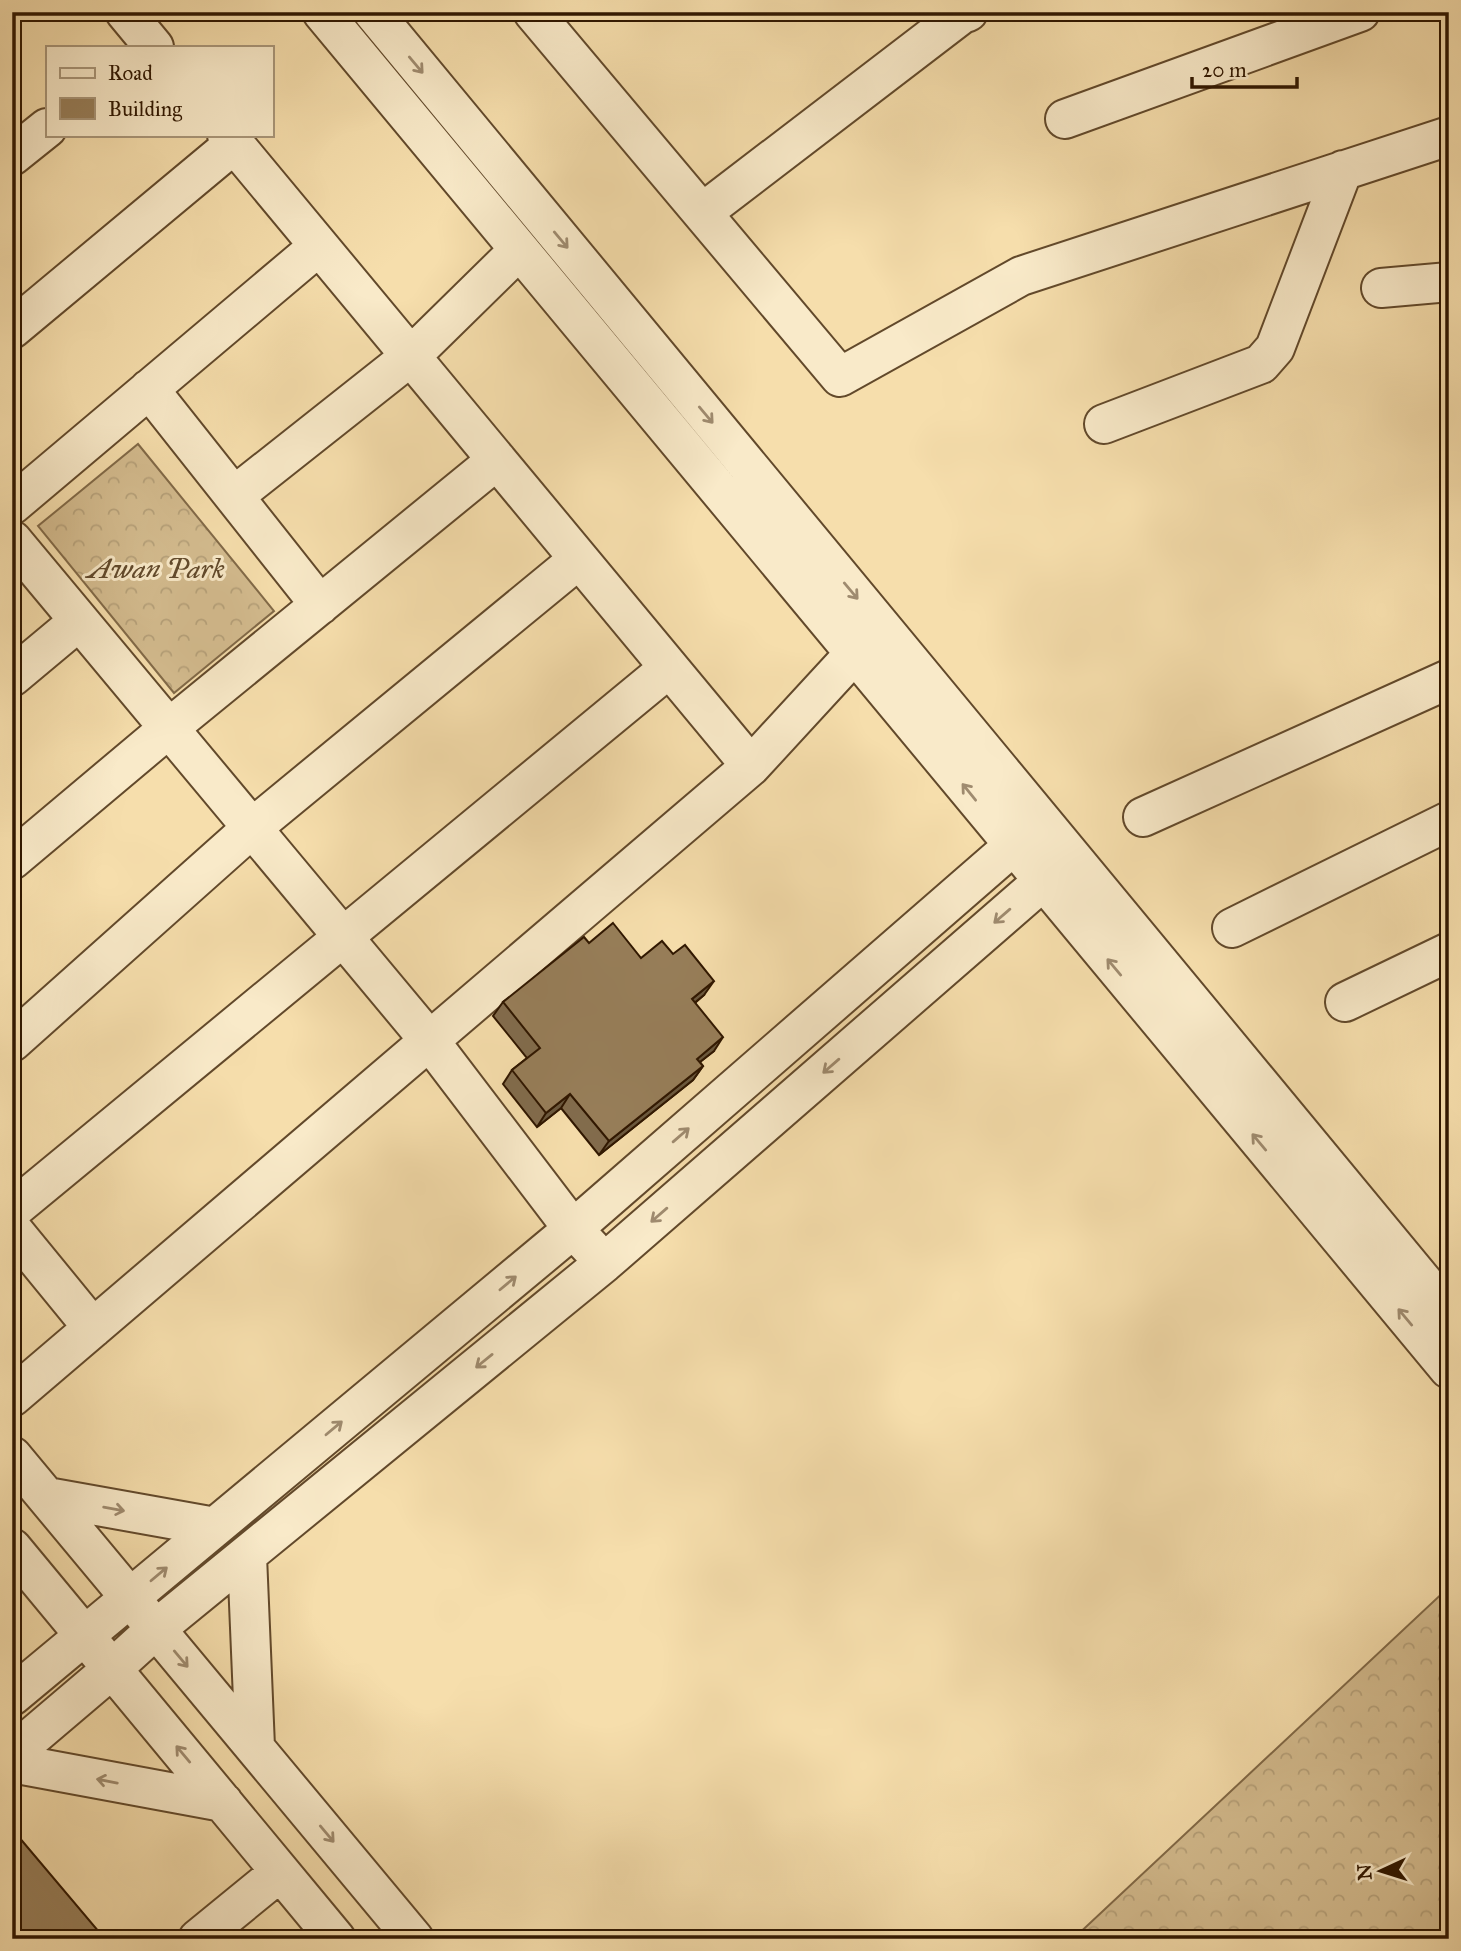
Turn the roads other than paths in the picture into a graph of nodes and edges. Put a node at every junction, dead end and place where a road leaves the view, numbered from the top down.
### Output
1 (125, 12) edge
2 (322, 12) edge
3 (373, 12) edge
4 (533, 12) edge
5 (968, 12) edge
6 (1360, 12) edge
7 (151, 46) edge
8 (1065, 119) dead end
9 (46, 129) edge
10 (1449, 136) edge
11 (230, 139) edge
12 (12, 156) edge
13 (1343, 170) junction
14 (702, 214) junction
15 (319, 246) junction
16 (519, 250) junction
17 (1449, 282) edge
18 (1381, 288) dead end
19 (12, 329) edge
20 (411, 356) junction
21 (149, 389) junction
22 (1104, 424) dead end
23 (497, 460) junction
24 (234, 496) junction
25 (12, 505) edge
26 (12, 540) edge
27 (579, 559) junction
28 (320, 605) junction
29 (79, 621) junction
30 (855, 653) junction
31 (669, 668) junction
32 (12, 677) edge
33 (1449, 680) edge
34 (169, 728) junction
35 (751, 766) junction
36 (1036, 814) junction
37 (1143, 817) dead end
38 (1449, 821) edge
39 (252, 828) junction
40 (1013, 846) junction
41 (1065, 849) junction
42 (12, 860) edge
43 (1042, 882) junction
44 (1232, 928) dead end
45 (344, 938) junction
46 (1449, 952) edge
47 (1345, 1002) dead end
48 (429, 1040) junction
49 (12, 1042) edge
50 (12, 1210) edge
51 (12, 1228) edge
52 (573, 1229) junction
53 (604, 1263) junction
54 (1449, 1313) edge
55 (93, 1328) junction
56 (1449, 1369) edge
57 (12, 1397) edge
58 (12, 1456) edge
59 (47, 1497) junction
60 (215, 1527) junction
61 (12, 1548) edge
62 (247, 1556) junction
63 (130, 1598) junction
64 (156, 1629) junction
65 (85, 1635) junction
66 (112, 1669) junction
67 (12, 1696) edge
68 (255, 1747) junction
69 (12, 1754) edge
70 (12, 1763) edge
71 (223, 1802) junction
72 (280, 1872) junction
73 (198, 1939) edge
74 (336, 1939) edge
75 (414, 1939) edge

1 - 7 street
2 - 16 street
3 -> 36 street
4 - 14 street
5 - 14 street
6 - 8 street
9 - 12 street
10 - 13 street
11 - 15 street
11 - 19 street
13 - 14 street
13 - 22 street
15 - 20 street
15 - 21 street
16 - 20 street
16 - 30 street
17 - 18 street
20 - 23 street
20 - 24 street
21 - 24 street
21 - 25 street
23 - 27 street
23 - 28 street
24 - 28 street
26 - 29 street
27 - 31 street
27 - 39 street
28 - 34 street
29 - 32 street
29 - 34 street
30 - 35 street
40 -> 30 street
31 - 35 street
31 - 45 street
33 - 37 street
34 - 39 street
34 - 42 street
35 - 48 street
36 - 40 street
36 - 41 street
38 - 44 street
39 - 45 street
39 - 49 street
40 - 43 street
52 -> 40 street
41 - 43 street
41 - 54 street
43 -> 53 street
56 -> 43 street
45 - 48 street
45 - 50 street
46 - 47 street
48 - 52 street
48 - 55 street
51 - 55 street
52 - 53 street
60 -> 52 street
53 -> 62 street
55 - 57 street
58 - 59 street
59 -> 60 street
59 - 63 street
63 -> 60 street
61 - 65 street
62 - 64 street
62 - 68 street
63 - 64 street
63 - 65 street
64 - 66 street
64 -> 68 street
65 - 66 street
65 - 67 street
66 - 69 street
71 -> 66 street
68 -> 75 street
71 -> 70 street
71 - 72 street
72 - 73 street
72 - 74 street

